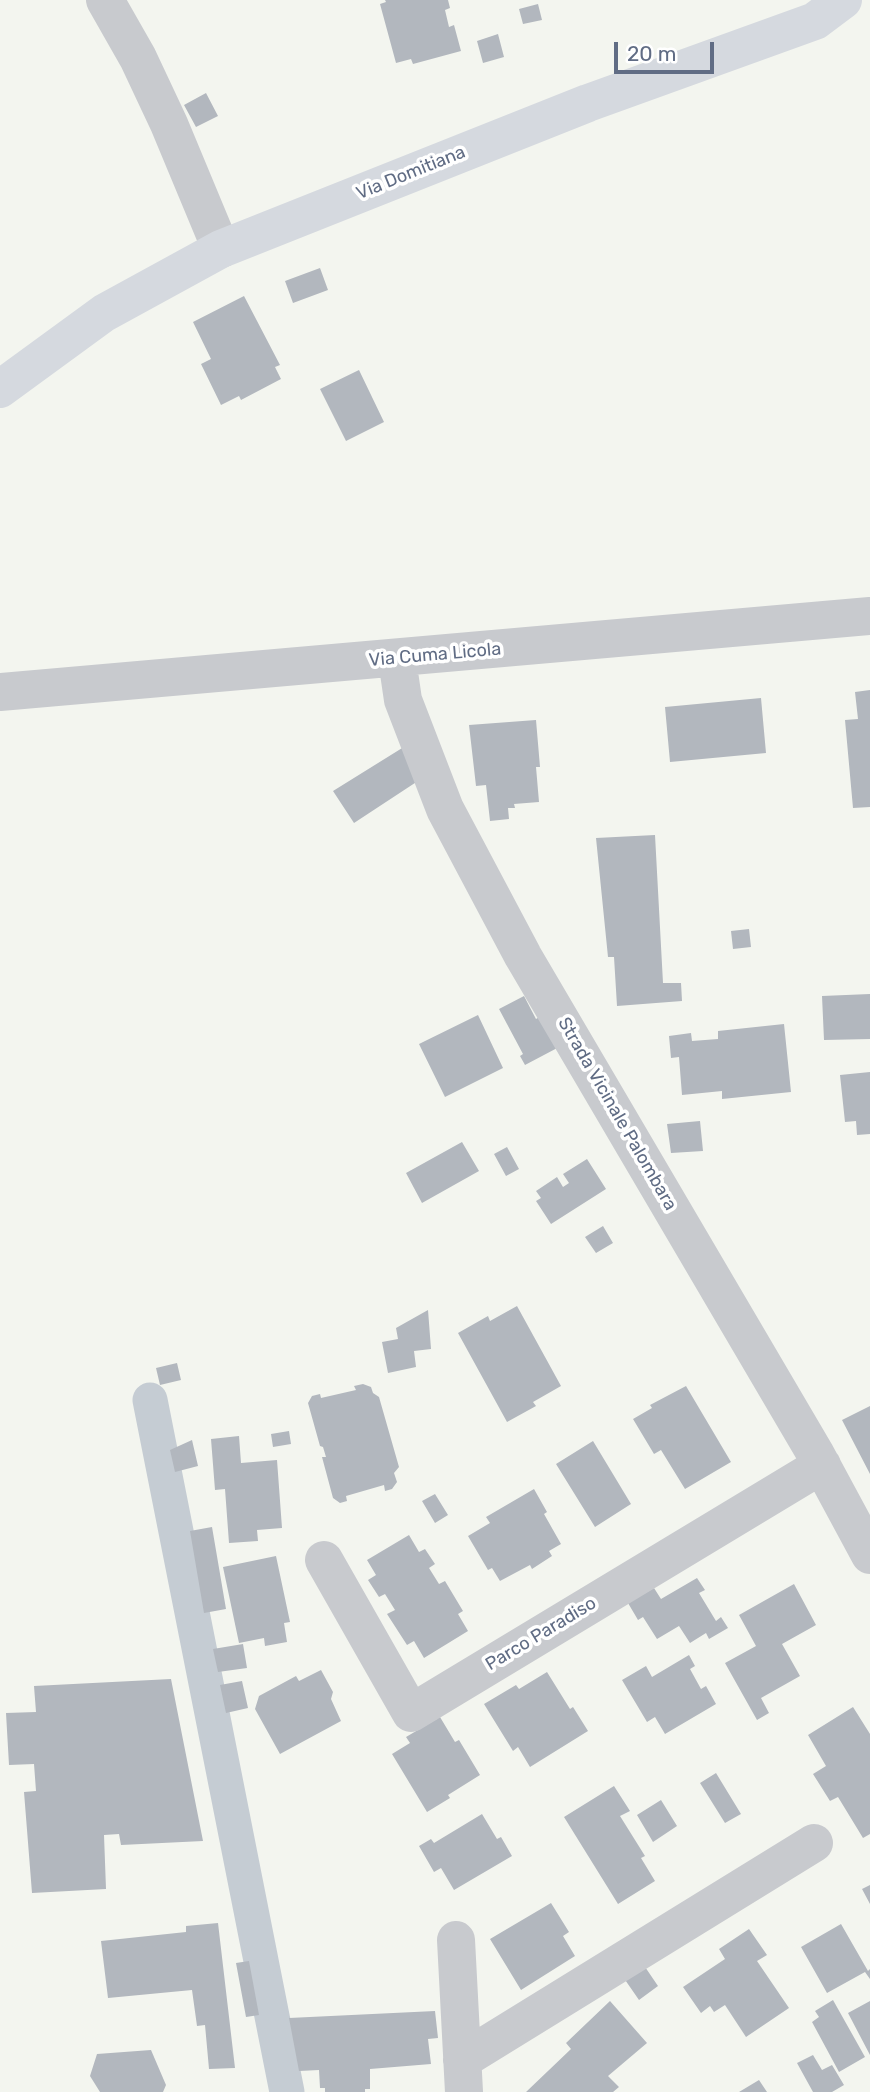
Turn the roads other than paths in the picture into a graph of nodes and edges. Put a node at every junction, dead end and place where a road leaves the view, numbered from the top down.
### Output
1 (105, 0) edge
2 (843, 0) edge
3 (221, 249) junction
4 (0, 389) edge
5 (870, 617) edge
6 (397, 659) junction
7 (0, 692) edge
8 (822, 1465) junction
9 (870, 1555) edge
10 (324, 1560) dead end
11 (814, 1843) dead end
12 (456, 1940) dead end
13 (463, 2076) edge

1 - 3 street
2 - 3 main road, Via Domitiana
3 - 4 main road, Via Domitiana
5 - 6 street, Via Cuma Licola
6 - 7 street, Via Cuma Licola
6 - 8 street, Strada Vicinale Palombara
8 - 9 street, Strada Vicinale Palombara
8 - 10 street, Parco Paradiso
11 - 13 street
12 - 13 street

